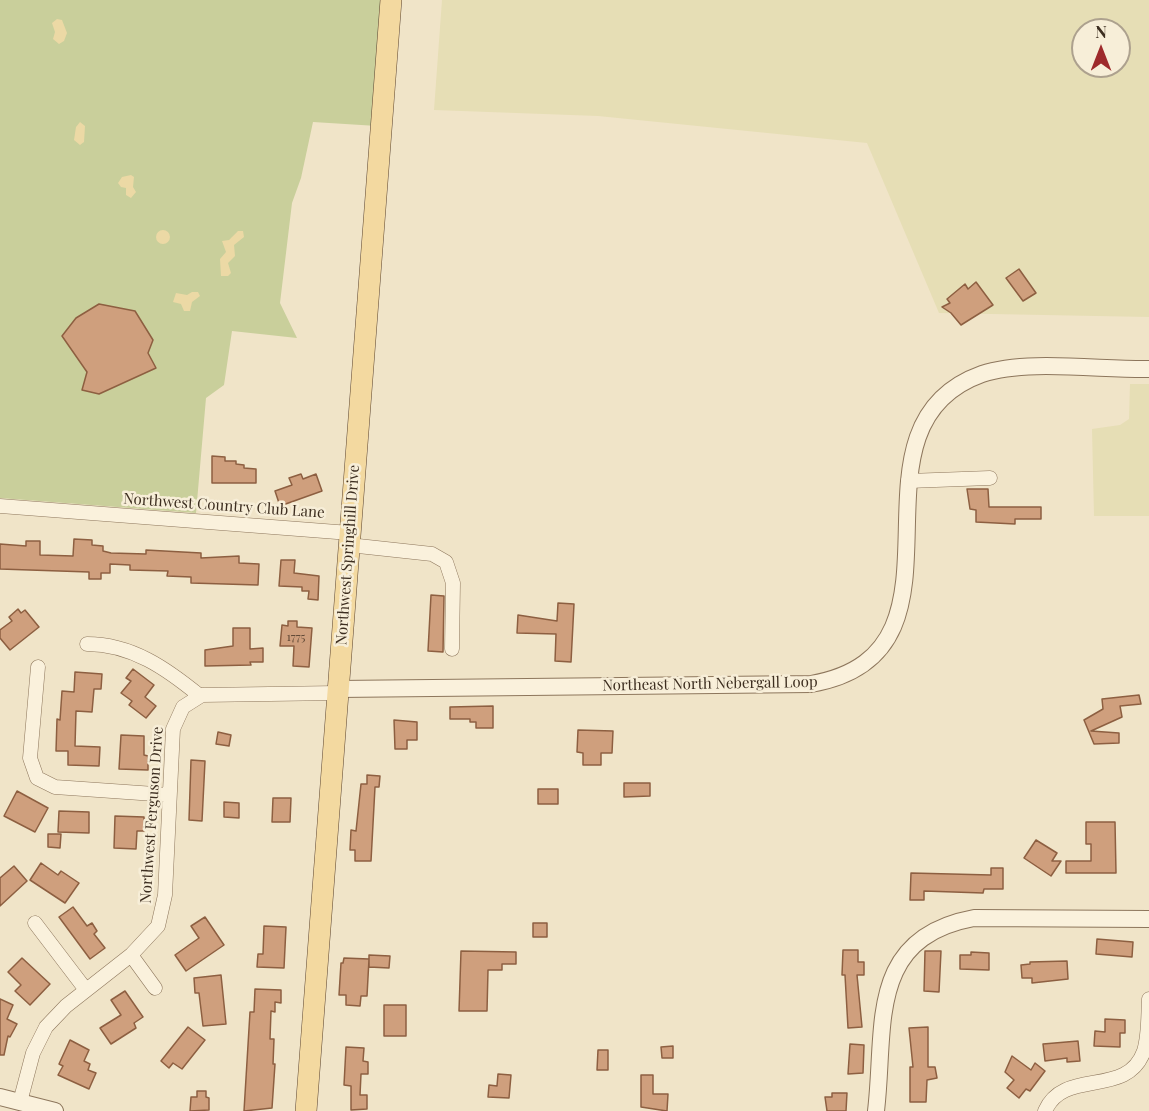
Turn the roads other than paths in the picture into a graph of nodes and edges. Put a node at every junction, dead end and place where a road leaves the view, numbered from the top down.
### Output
1 (391, 0) edge
2 (1149, 369) edge
3 (990, 478) dead end
4 (908, 481) junction
5 (0, 506) edge
6 (349, 539) junction
7 (87, 644) dead end
8 (452, 649) dead end
9 (38, 667) dead end
10 (338, 691) junction
11 (200, 696) junction
12 (169, 795) junction
13 (1149, 919) edge
14 (35, 923) dead end
15 (131, 955) junction
16 (156, 988) dead end
17 (86, 990) junction
18 (1149, 999) edge
19 (0, 1097) edge
20 (20, 1102) junction
21 (56, 1111) edge
22 (306, 1111) edge
23 (876, 1111) edge
24 (1045, 1111) edge

1 - 6 main road, Northwest Springhill Drive
2 - 4 street, Northeast North Nebergall Loop
3 - 4 street
4 - 10 street, Northeast North Nebergall Loop
5 - 6 street, Northwest Country Club Lane
6 - 8 street, Northwest Country Club Lane
6 - 10 main road, Northwest Springhill Drive
7 - 11 street
9 - 12 street
10 - 11 street
10 - 22 main road, Northwest Springhill Drive
11 - 12 street, Northwest Ferguson Drive
12 - 15 street, Northwest Ferguson Drive
13 - 23 street
14 - 17 street
15 - 16 street
15 - 17 street, Northwest Ferguson Drive
17 - 20 street, Northwest Ferguson Drive
18 - 24 street
19 - 20 street
20 - 21 street

